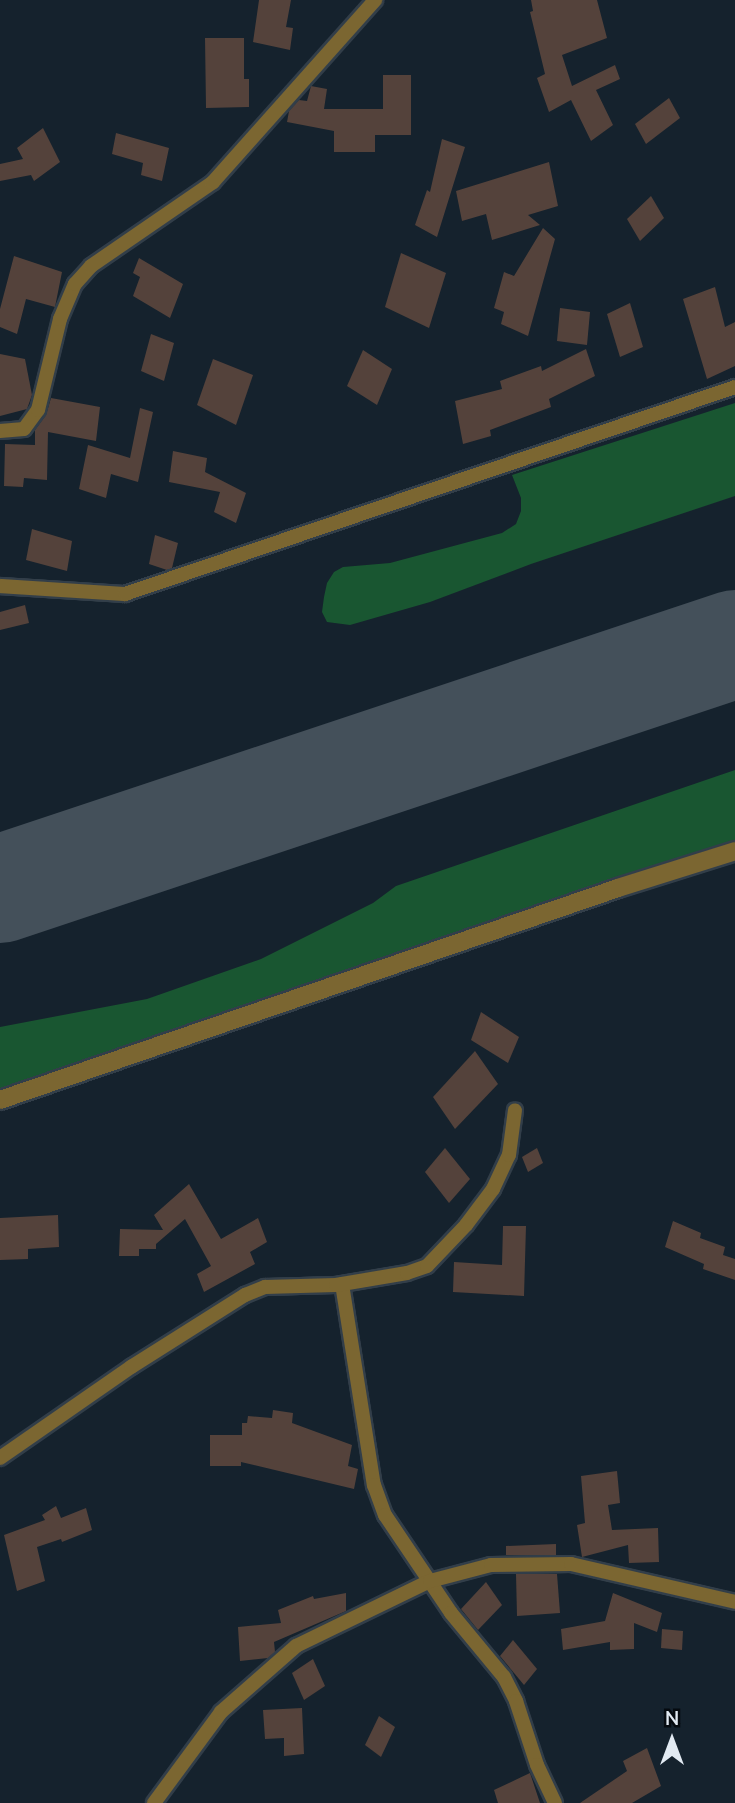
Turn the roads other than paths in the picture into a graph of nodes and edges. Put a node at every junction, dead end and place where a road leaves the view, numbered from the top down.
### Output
1 (375, 0) edge
2 (735, 387) edge
3 (0, 431) edge
4 (0, 586) edge
5 (735, 851) edge
6 (0, 1100) edge
7 (515, 1110) dead end
8 (342, 1284) junction
9 (0, 1458) edge
10 (430, 1581) junction
11 (735, 1602) edge
12 (154, 1803) edge
13 (555, 1803) edge

1 - 3 street
2 - 4 street
5 - 6 street
7 - 8 street
8 - 9 street
8 - 10 street
10 - 11 street
10 - 12 street
10 - 13 street

